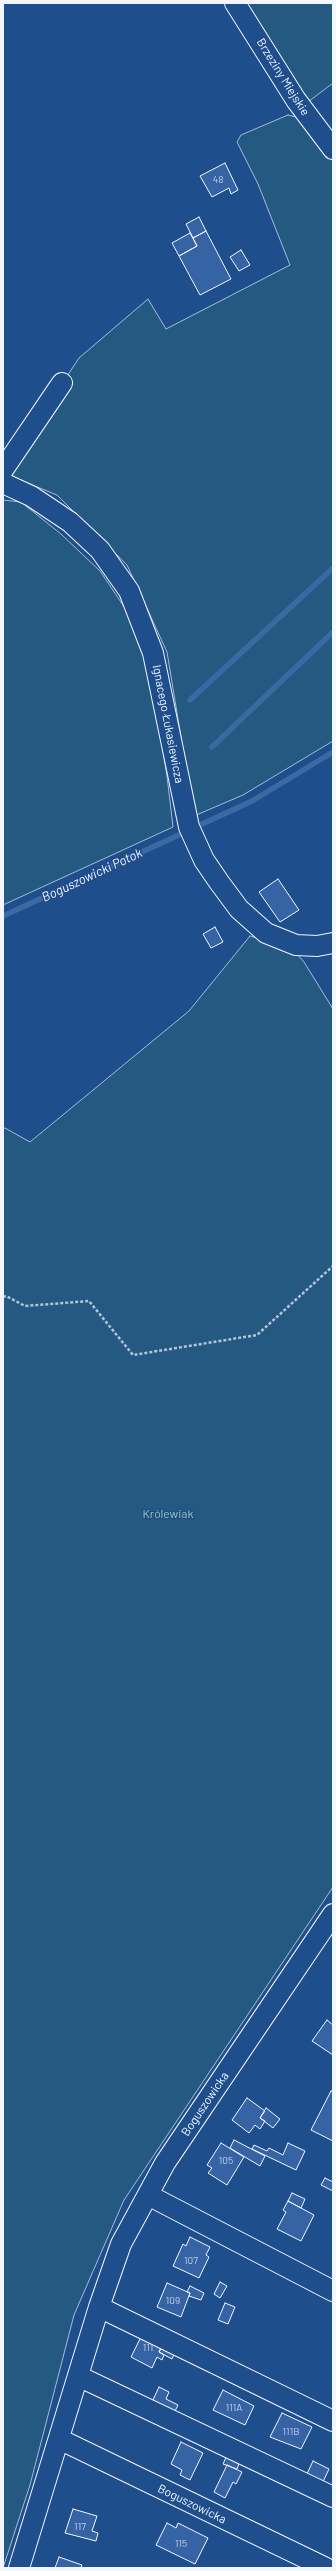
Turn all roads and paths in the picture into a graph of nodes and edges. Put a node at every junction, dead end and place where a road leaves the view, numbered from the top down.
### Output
1 (235, 3) edge
2 (333, 149) edge
3 (62, 383) dead end
4 (3, 470) edge
5 (3, 483) edge
6 (333, 943) edge
7 (333, 1266) edge
8 (3, 1297) edge
9 (333, 1914) edge
10 (148, 2195) junction
11 (333, 2292) edge
12 (99, 2307) junction
13 (78, 2376) junction
14 (333, 2421) edge
15 (59, 2439) junction
16 (333, 2497) edge
17 (19, 2568) edge
18 (326, 2568) edge

1 - 2 street, Brzeziny Miejskie
3 - 4 street
5 - 6 street, Ignacego Łukasiewicza
7 - 8 path
9 - 10 street, Boguszowicka
10 - 11 street
10 - 12 street, Boguszowicka
12 - 13 street, Boguszowicka
12 - 14 street
13 - 15 street, Boguszowicka
13 - 16 street
15 - 17 street, Boguszowicka
15 - 18 street, Boguszowicka

